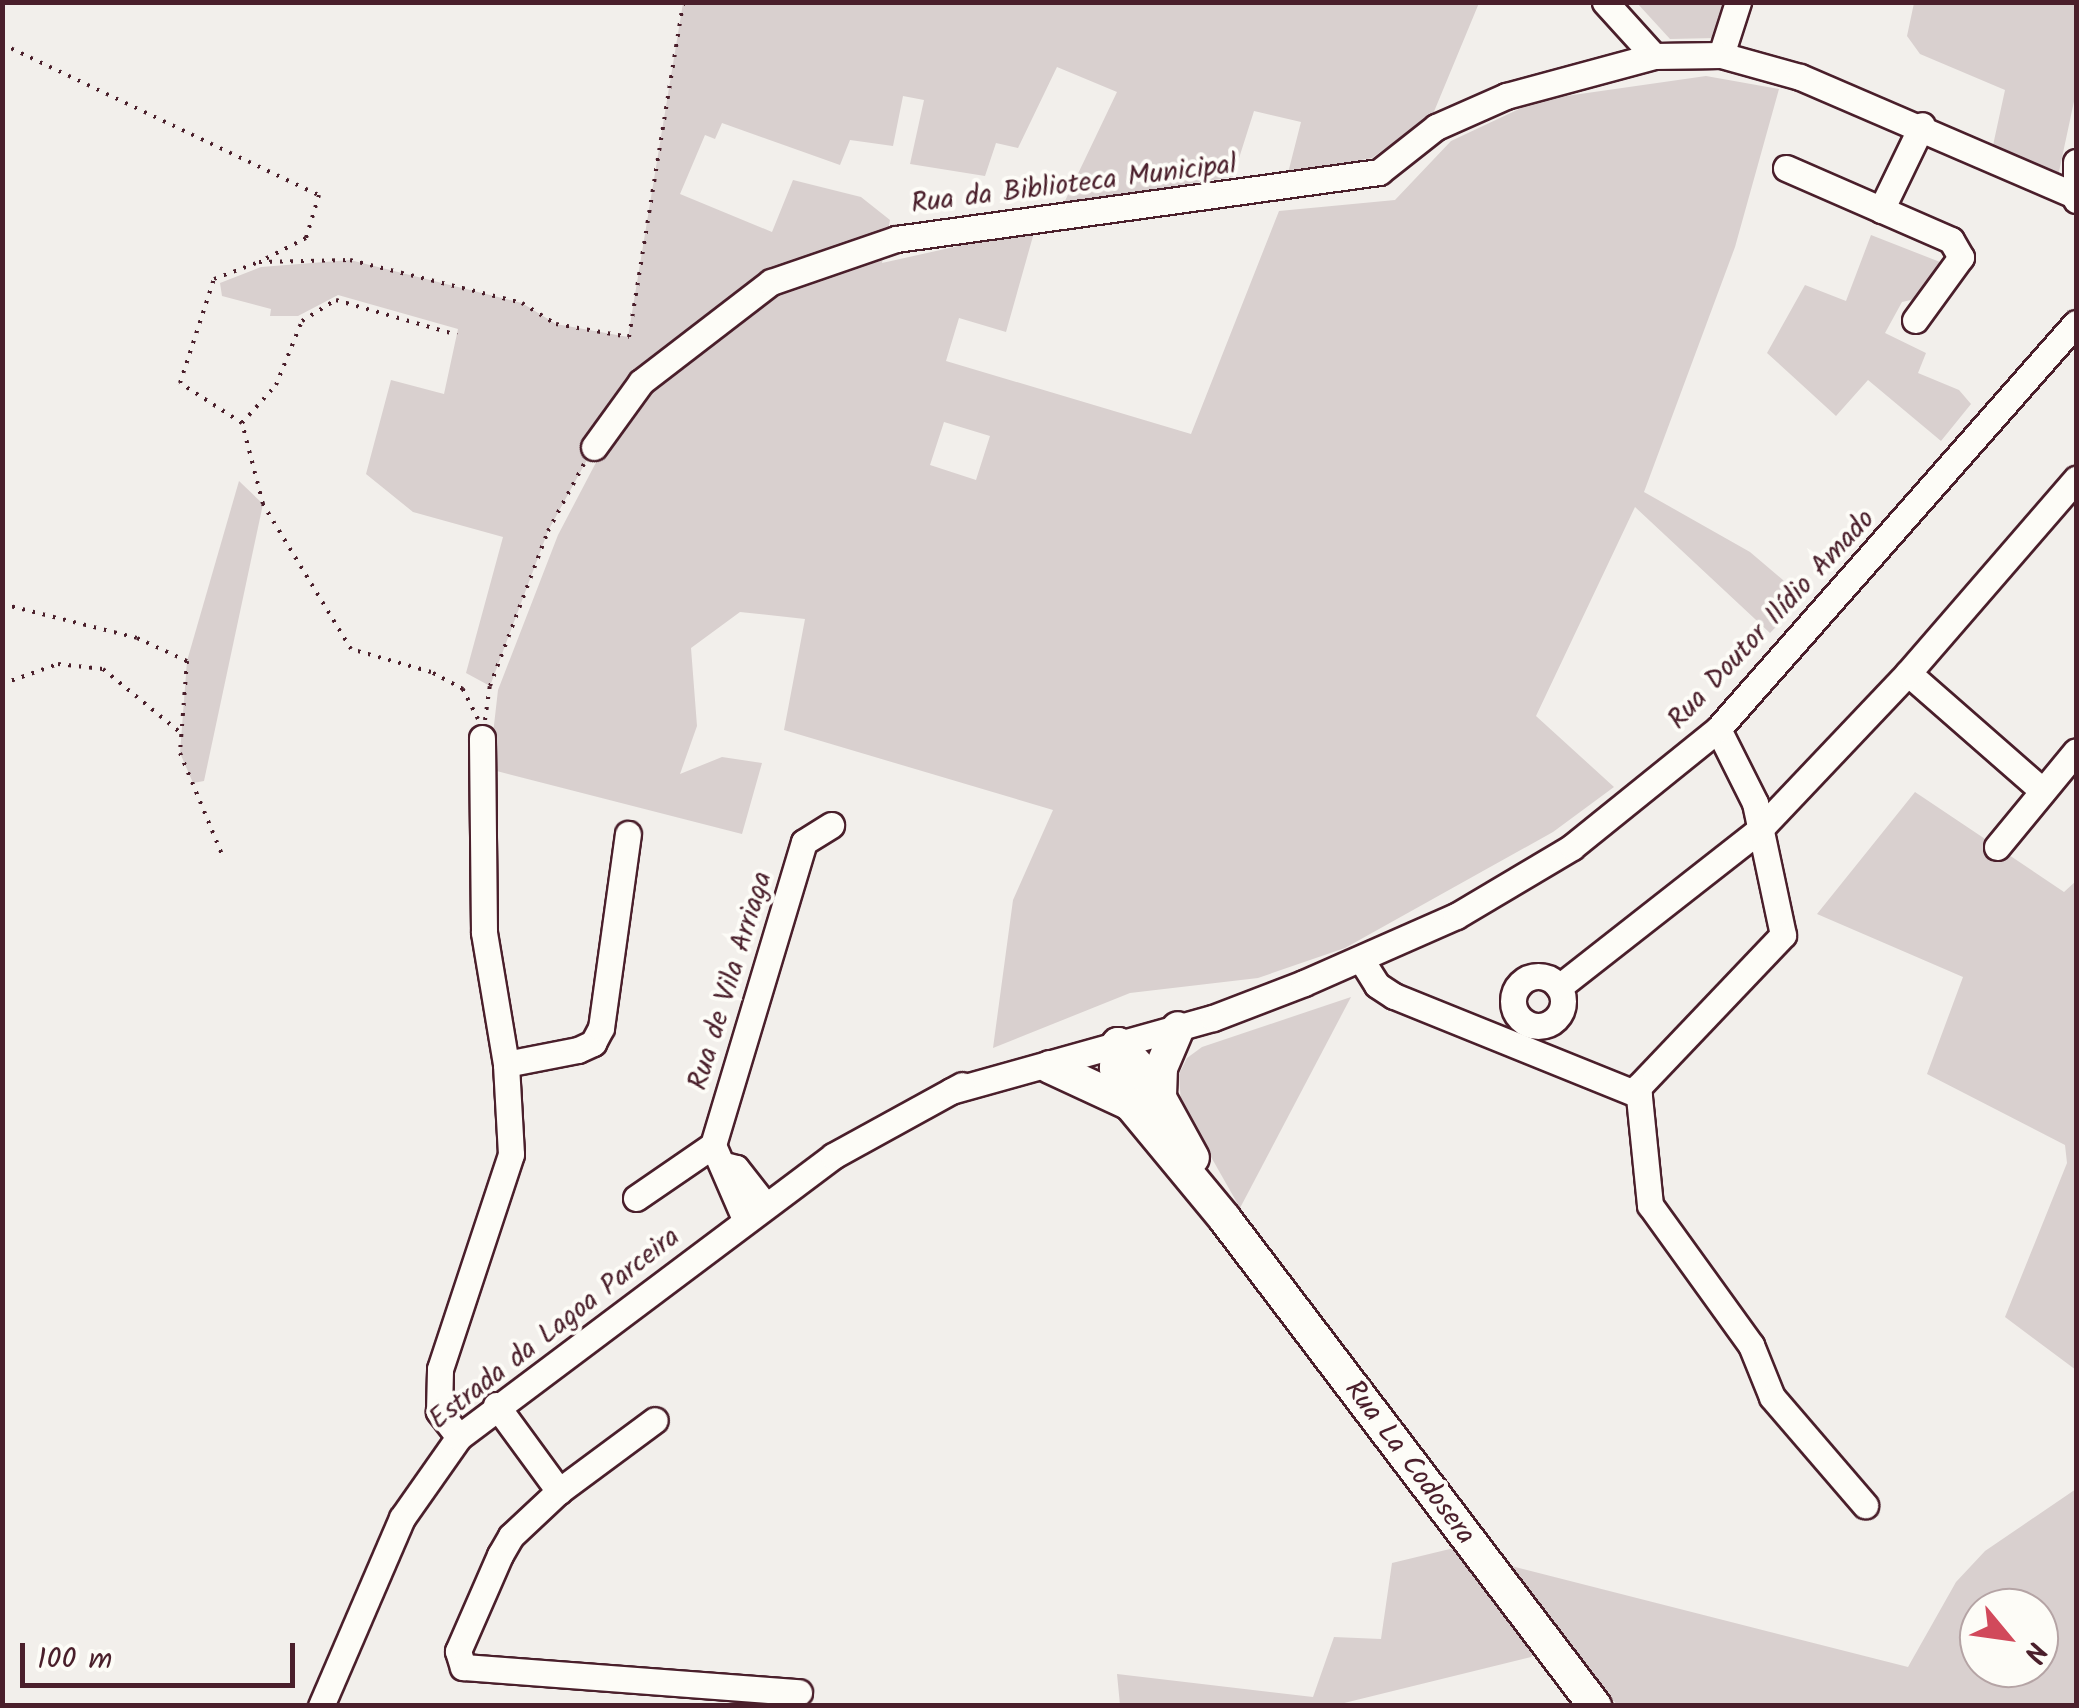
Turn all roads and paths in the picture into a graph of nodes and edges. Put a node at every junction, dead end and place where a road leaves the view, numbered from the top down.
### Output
1 (684, 2) edge
2 (1604, 2) edge
3 (1738, 2) edge
4 (2, 44) edge
5 (1721, 55) junction
6 (1654, 56) junction
7 (1922, 125) junction
8 (2076, 162) edge
9 (1786, 168) dead end
10 (2076, 197) edge
11 (1881, 210) junction
12 (259, 262) junction
13 (1915, 320) dead end
14 (2076, 324) edge
15 (457, 334) dead end
16 (242, 423) junction
17 (594, 447) joint
18 (2076, 479) edge
19 (2, 604) edge
20 (1908, 672) junction
21 (2, 684) edge
22 (1718, 729) junction
23 (182, 733) junction
24 (482, 738) junction
25 (2076, 751) edge
26 (2043, 791) junction
27 (831, 826) dead end
28 (1758, 830) junction
29 (628, 834) dead end
30 (1996, 846) dead end
31 (224, 857) dead end
32 (1362, 961) junction
33 (1559, 987) dead end
34 (1248, 1001) junction
35 (1178, 1028) junction
36 (1117, 1036) junction
37 (506, 1064) junction
38 (1050, 1067) junction
39 (950, 1091) junction
40 (1639, 1095) junction
41 (1145, 1100) junction
42 (719, 1155) junction
43 (834, 1156) joint
44 (636, 1198) dead end
45 (755, 1212) junction
46 (496, 1406) junction
47 (654, 1420) dead end
48 (459, 1437) junction
49 (559, 1491) junction
50 (1865, 1504) dead end
51 (799, 1692) dead end
52 (321, 1706) edge
53 (1595, 1706) edge

1 - 12 path
2 - 6 street
3 - 5 street
4 - 12 path
5 - 6 street, Rua da Biblioteca Municipal
5 - 7 street, Rua da Biblioteca Municipal
6 - 17 street, Rua da Biblioteca Municipal
7 - 10 street, Rua da Biblioteca Municipal
7 - 11 street
8 - 10 street
9 - 11 street
11 - 13 street
12 - 16 path
14 - 22 street, Rua Doutor Ilídio Amado
15 - 16 path
16 - 24 path
17 - 24 path
18 - 20 street
19 - 23 path
20 - 26 street
20 - 28 street
21 - 23 path
22 - 28 street
22 - 32 street, Rua Doutor Ilídio Amado
23 - 31 path
24 - 37 street
25 - 26 street
26 - 30 street
27 - 42 street, Rua de Vila Arriaga
28 - 33 street
28 - 40 street
29 - 37 street
32 - 34 street, Rua Doutor Ilídio Amado
32 - 40 street
34 - 35 street, Rua Doutor Ilídio Amado
34 - 36 street, Rua Doutor Ilídio Amado
35 - 36 street, Rua Doutor Ilídio Amado
35 - 41 main road
36 - 38 street, Rua Doutor Ilídio Amado
36 - 39 street, Rua Doutor Ilídio Amado
36 - 41 main road, Rua La Codosera
37 - 48 street
38 - 39 street, Rua Doutor Ilídio Amado
38 - 41 main road
39 - 43 street, Rua Doutor Ilídio Amado
40 - 50 street
41 - 53 main road, Rua La Codosera
42 - 44 street
42 - 45 street
43 - 45 street, Estrada da Lagoa Parceira
45 - 46 street, Estrada da Lagoa Parceira
46 - 48 street, Estrada da Lagoa Parceira
46 - 49 street
47 - 49 street
48 - 52 street, Estrada da Lagoa Parceira
49 - 51 street

